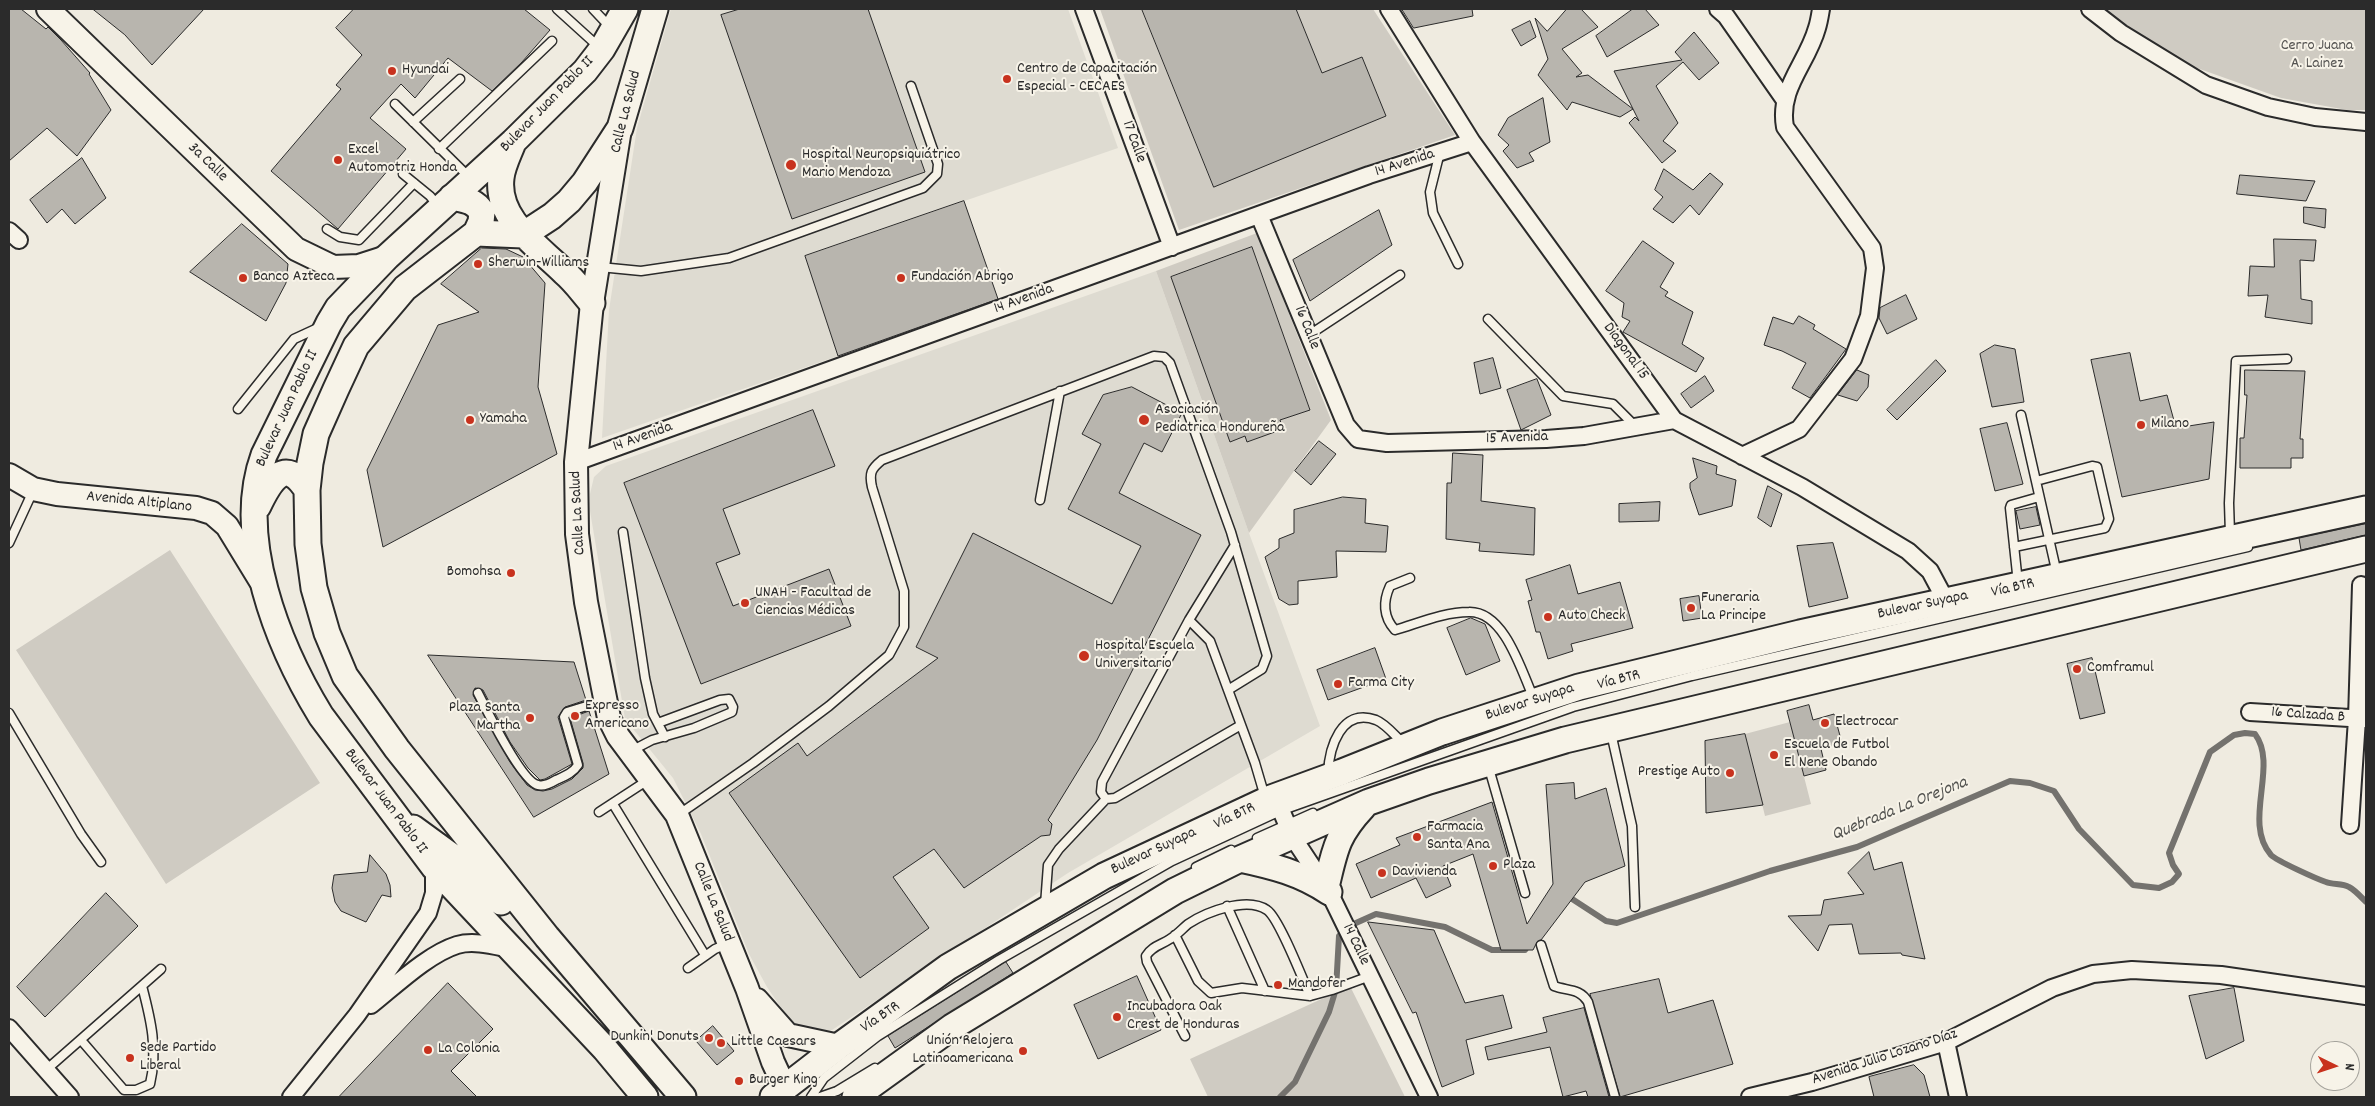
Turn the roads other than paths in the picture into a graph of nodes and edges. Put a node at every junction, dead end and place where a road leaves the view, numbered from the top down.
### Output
1 (48, 9) edge
2 (557, 9) edge
3 (593, 9) edge
4 (625, 9) edge
5 (655, 9) edge
6 (1084, 9) edge
7 (1389, 9) edge
8 (1718, 9) edge
9 (1821, 9) edge
10 (2090, 9) edge
11 (607, 40) junction
12 (552, 41) dead end
13 (460, 79) dead end
14 (634, 81) junction
15 (911, 86) dead end
16 (1784, 99) junction
17 (395, 104) dead end
18 (413, 122) junction
19 (2366, 122) edge
20 (620, 128) junction
21 (513, 142) junction
22 (1472, 142) junction
23 (439, 149) junction
24 (1440, 152) junction
25 (403, 174) dead end
26 (472, 179) junction
27 (414, 183) junction
28 (446, 203) junction
29 (1259, 215) junction
30 (328, 229) dead end
31 (476, 233) junction
32 (523, 235) junction
33 (1172, 247) junction
34 (388, 257) junction
35 (1458, 264) dead end
36 (598, 266) junction
37 (1400, 275) dead end
38 (592, 303) junction
39 (1488, 319) dead end
40 (328, 323) junction
41 (1309, 335) junction
42 (2286, 359) dead end
43 (1060, 391) junction
44 (238, 409) dead end
45 (2021, 415) dead end
46 (1674, 420) junction
47 (1637, 427) junction
48 (1358, 439) joint
49 (1742, 456) junction
50 (576, 462) junction
51 (9, 476) edge
52 (2036, 482) junction
53 (34, 489) junction
54 (307, 490) junction
55 (2039, 497) junction
56 (1040, 500) dead end
57 (2366, 509) edge
58 (255, 512) junction
59 (623, 532) dead end
60 (2050, 539) junction
61 (2230, 539) junction
62 (9, 543) edge
63 (2366, 543) edge
64 (2261, 544) dead end
65 (1235, 545) junction
66 (2014, 546) junction
67 (2366, 549) edge
68 (2058, 577) junction
69 (1410, 578) dead end
70 (2019, 585) junction
71 (2361, 585) dead end
72 (264, 586) junction
73 (1946, 601) junction
74 (1189, 620) junction
75 (1800, 675) dead end
76 (1228, 690) junction
77 (478, 693) dead end
78 (605, 701) junction
79 (1535, 701) junction
80 (2250, 712) dead end
81 (9, 713) edge
82 (2362, 719) edge
83 (658, 724) junction
84 (1241, 725) junction
85 (1610, 729) junction
86 (1566, 731) dead end
87 (1557, 733) dead end
88 (665, 737) junction
89 (1406, 746) junction
90 (630, 752) junction
91 (1488, 763) junction
92 (1328, 777) junction
93 (650, 779) junction
94 (1106, 799) junction
95 (1369, 802) junction
96 (613, 804) junction
97 (1320, 810) dead end
98 (600, 812) dead end
99 (393, 813) junction
100 (1280, 813) junction
101 (677, 815) junction
102 (2350, 825) dead end
103 (1243, 849) junction
104 (101, 862) dead end
105 (434, 868) junction
106 (1185, 874) dead end
107 (1327, 890) junction
108 (1526, 893) dead end
109 (1227, 906) junction
110 (1635, 907) dead end
111 (1045, 910) junction
112 (1175, 935) junction
113 (728, 943) junction
114 (1541, 944) dead end
115 (511, 949) junction
116 (705, 955) junction
117 (688, 968) dead end
118 (161, 969) dead end
119 (1370, 976) junction
120 (1009, 982) dead end
121 (142, 986) junction
122 (747, 988) junction
123 (1265, 991) junction
124 (1310, 996) junction
125 (2366, 996) edge
126 (357, 1015) junction
127 (9, 1028) edge
128 (1185, 1036) dead end
129 (920, 1039) dead end
130 (81, 1040) junction
131 (1946, 1042) junction
132 (838, 1046) junction
133 (879, 1065) dead end
134 (46, 1070) junction
135 (779, 1093) edge
136 (70, 1097) edge
137 (291, 1097) edge
138 (645, 1097) edge
139 (660, 1097) edge
140 (683, 1097) edge
141 (811, 1097) edge
142 (820, 1097) edge
143 (855, 1097) edge
144 (1429, 1097) edge
145 (1615, 1097) edge
146 (1750, 1097) edge
147 (1958, 1097) edge

1 - 34 main road, 3a Calle
2 - 11 lane
3 - 11 lane
4 - 11 main road, Bulevar Juan Pablo II
5 - 14 main road, Calle La Salud
6 - 33 street, 17 Calle
7 - 22 street, Diagonal 15
8 - 16 street
9 - 16 street
10 - 19 street
11 - 14 main road
11 - 21 main road, Bulevar Juan Pablo II
12 - 23 lane
13 - 18 lane
14 - 20 main road, Calle La Salud
15 - 36 lane
16 - 49 street
17 - 18 lane
18 - 23 lane
20 - 32 main road
20 - 36 main road, Calle La Salud
21 - 26 main road, Bulevar Juan Pablo II
21 - 32 main road
22 - 24 street, 14 Avenida
22 - 46 street, Diagonal 15
23 - 26 lane
24 - 29 street, 14 Avenida
24 - 35 lane
25 - 27 lane
26 - 28 main road, Bulevar Juan Pablo II
27 - 28 lane
27 - 30 lane
28 - 31 main road
28 - 34 main road, Bulevar Juan Pablo II
29 - 33 street, 14 Avenida
29 - 41 street, 16 Calle
31 - 32 main road
31 - 54 main road
32 - 38 main road
33 - 50 street, 14 Avenida
34 - 40 main road, Bulevar Juan Pablo II
36 - 38 main road, Calle La Salud
37 - 41 lane
38 - 50 main road, Calle La Salud
39 - 47 lane
40 - 44 lane
40 - 58 main road, Bulevar Juan Pablo II
41 - 48 street, 16 Calle
42 - 61 lane
43 - 56 lane
43 - 65 lane
43 - 101 lane
45 - 52 lane
46 - 47 street, 15 Avenida
46 - 49 street, Diagonal 15
47 - 48 street, 15 Avenida
49 - 73 street, Diagonal 15
50 - 78 main road, Calle La Salud
51 - 53 main road, Avenida Altiplano
52 - 55 lane
52 - 60 lane
53 - 62 lane
53 - 72 main road, Avenida Altiplano
54 - 58 main road
54 - 140 main road
55 - 60 lane
55 - 66 lane
57 - 61 main road, Bulevar Suyapa
58 - 72 main road, Bulevar Juan Pablo II
59 - 83 lane
60 - 66 lane
60 - 68 lane
61 - 68 main road, Bulevar Suyapa
63 - 75 lane
64 - 100 lane, Vía BTR
65 - 74 lane
65 - 76 lane
66 - 70 lane
67 - 85 main road, Bulevar Suyapa
68 - 70 main road, Bulevar Suyapa
69 - 79 lane
70 - 73 main road, Bulevar Suyapa
71 - 82 street
72 - 99 main road, Bulevar Juan Pablo II
73 - 79 main road, Bulevar Suyapa
74 - 76 lane
74 - 94 lane
76 - 84 lane
77 - 78 lane
78 - 90 main road, Calle La Salud
79 - 89 main road, Bulevar Suyapa
80 - 82 street, 16 Calzada B
81 - 104 lane
82 - 102 street
83 - 88 lane
83 - 88 lane
84 - 94 lane
84 - 100 lane
85 - 91 main road, Bulevar Suyapa
85 - 110 lane
86 - 87 lane
88 - 90 lane
89 - 92 main road, Bulevar Suyapa
89 - 92 lane
90 - 93 main road, Calle La Salud
91 - 95 main road, Bulevar Suyapa
91 - 108 lane
92 - 100 main road, Bulevar Suyapa
93 - 96 lane
93 - 101 main road, Calle La Salud
94 - 111 lane
95 - 100 main road, Bulevar Suyapa
95 - 107 main road
96 - 98 lane
96 - 116 lane
97 - 100 lane, Vía BTR
99 - 105 main road, Bulevar Juan Pablo II
99 - 139 main road
100 - 103 main road, Bulevar Suyapa
100 - 107 street, 14 Calle
100 - 111 main road, Bulevar Suyapa
100 - 141 lane, Vía BTR
101 - 113 main road, Calle La Salud
103 - 106 lane, Vía BTR
103 - 107 main road
103 - 143 main road, Bulevar Suyapa
105 - 115 main road, Bulevar Juan Pablo II
105 - 126 street
107 - 119 street, 14 Calle
109 - 112 lane
109 - 123 lane
109 - 124 lane
111 - 132 main road, Bulevar Suyapa
112 - 123 lane
112 - 128 lane
113 - 116 lane
113 - 122 main road, Calle La Salud
114 - 145 lane
115 - 126 street
115 - 138 main road, Bulevar Juan Pablo II
116 - 117 lane
118 - 121 lane
119 - 124 lane
119 - 144 street, 14 Calle
120 - 129 lane
121 - 130 lane
121 - 130 lane
122 - 132 main road, Calle La Salud
122 - 135 main road, Calle La Salud
123 - 124 lane
125 - 131 street, Avenida Julio Lozano Díaz
126 - 137 street
127 - 134 street
130 - 134 lane
131 - 146 street, Avenida Julio Lozano Díaz
131 - 147 street
132 - 135 main road, Bulevar Suyapa
133 - 142 lane
134 - 136 street

